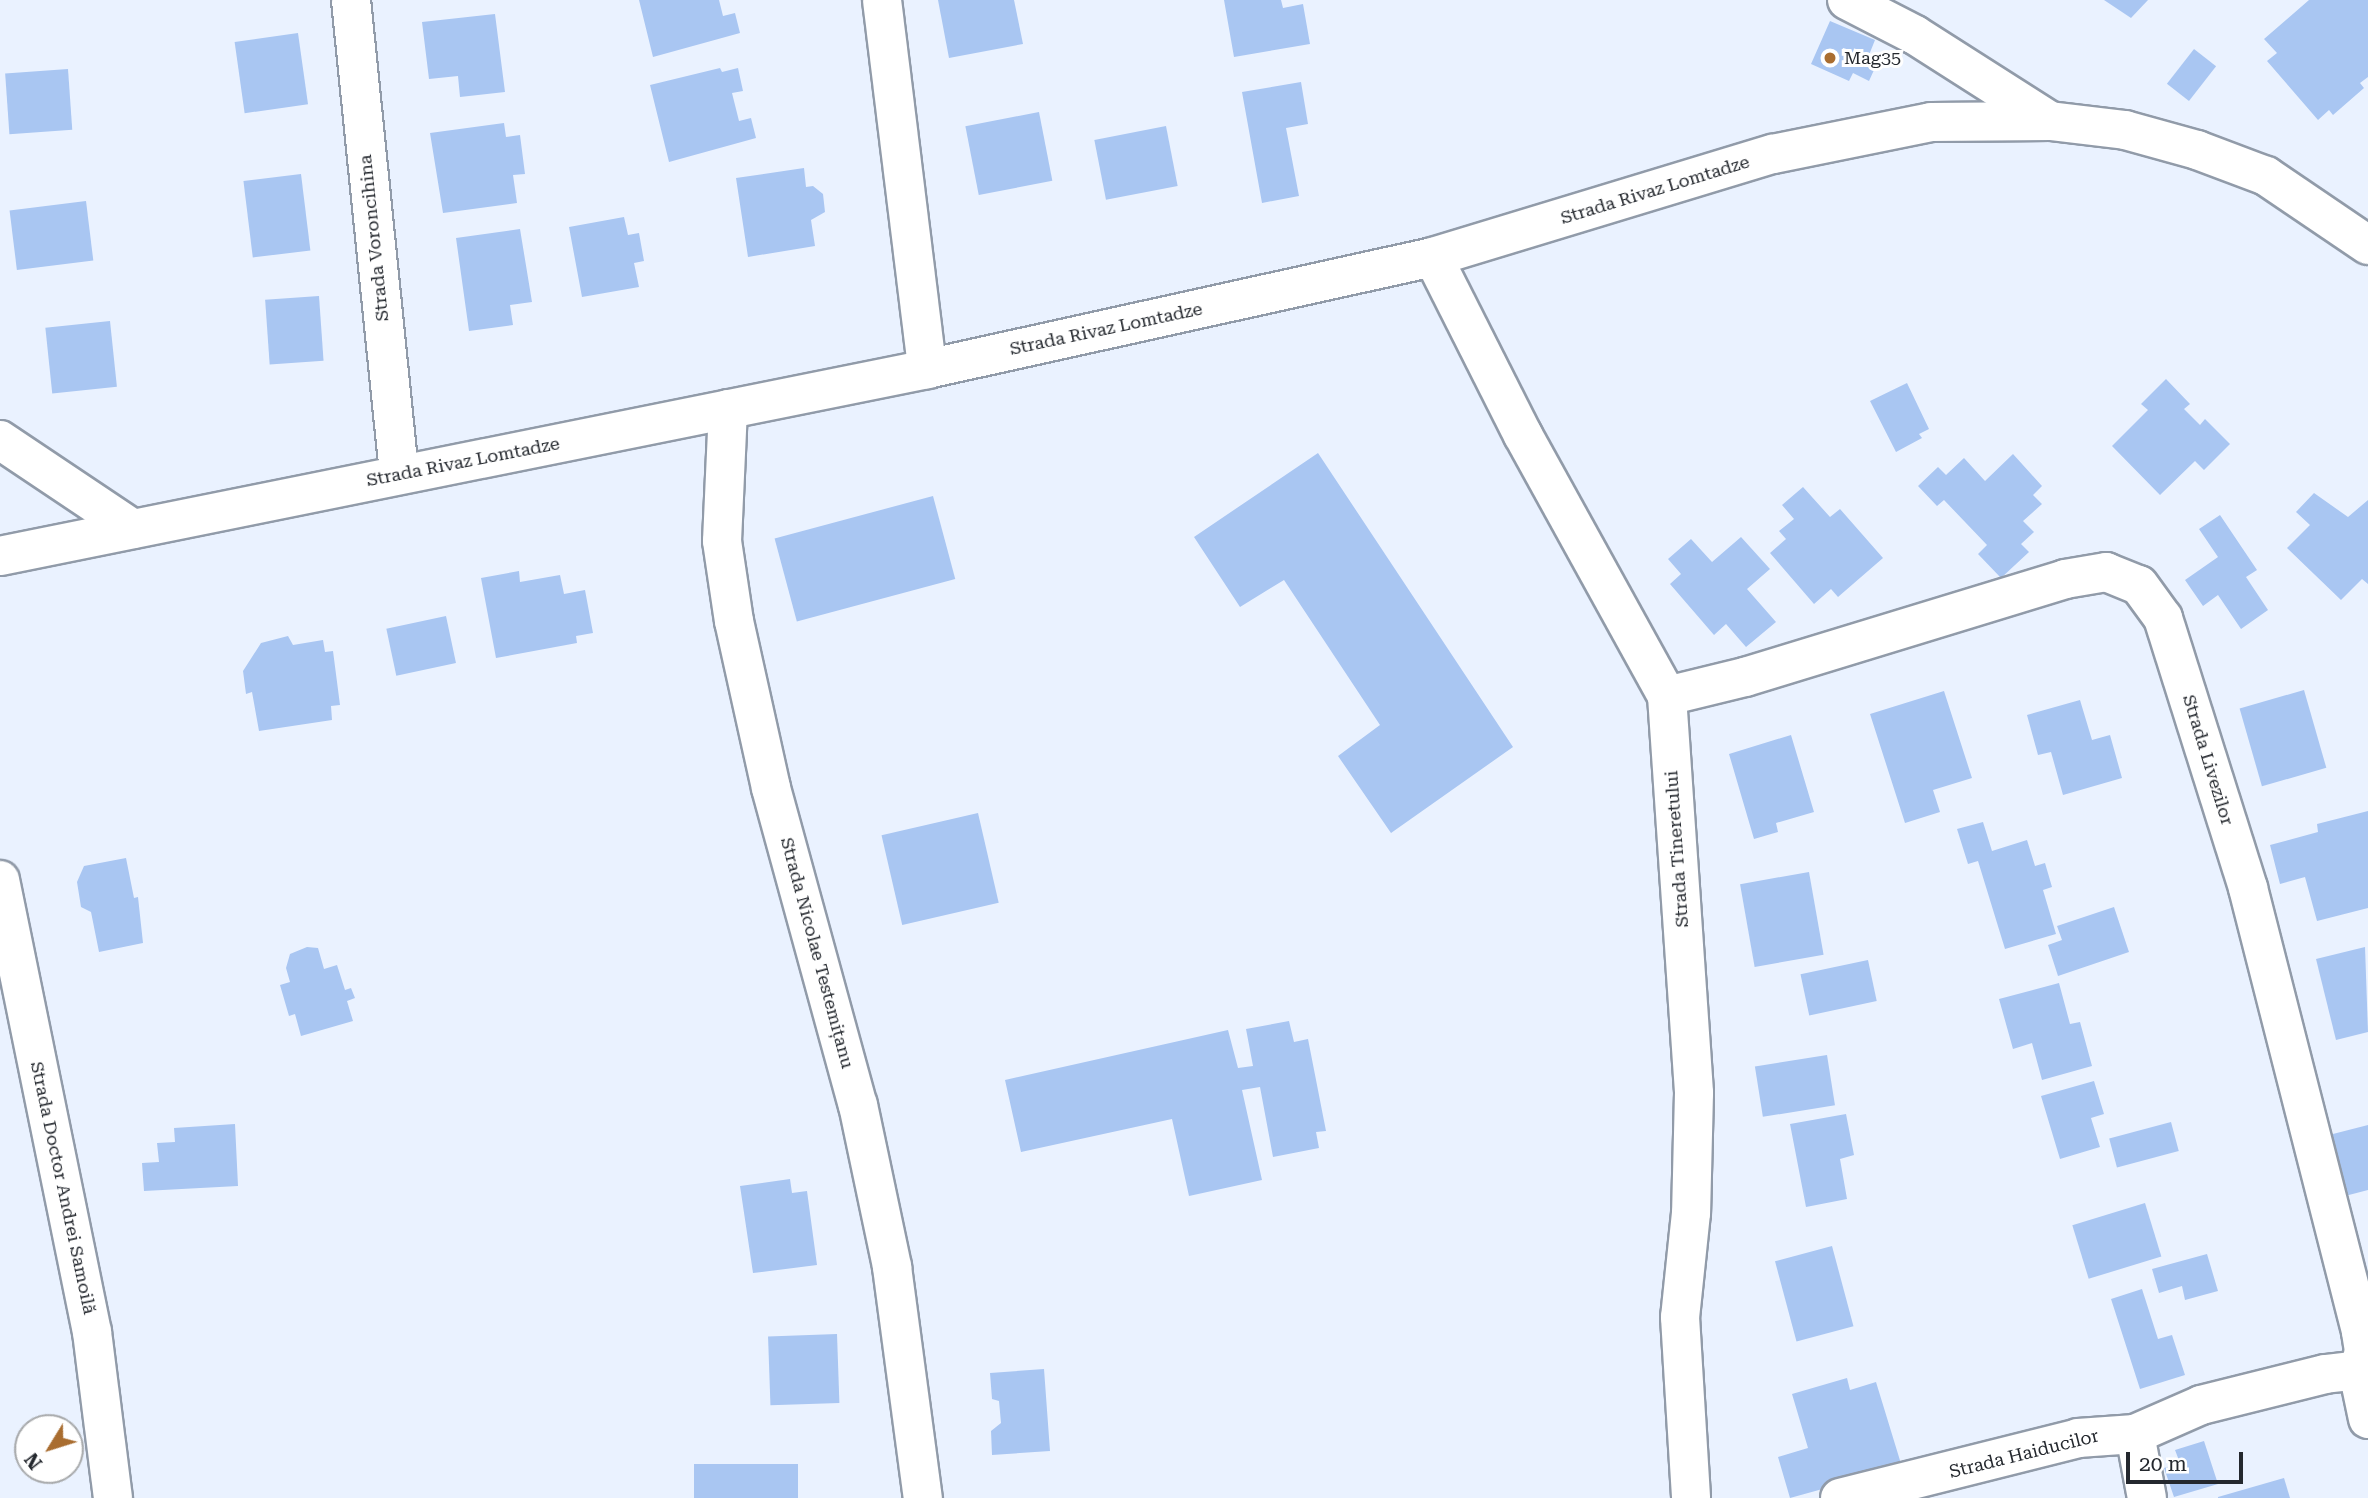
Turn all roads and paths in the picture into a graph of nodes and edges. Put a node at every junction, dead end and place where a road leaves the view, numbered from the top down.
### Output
1 (351, 0) edge
2 (882, 0) edge
3 (1847, 0) edge
4 (2050, 121) junction
5 (2368, 245) edge
6 (1433, 257) junction
7 (927, 369) junction
8 (728, 409) junction
9 (0, 440) edge
10 (399, 475) junction
11 (133, 529) junction
12 (0, 556) edge
13 (1667, 696) junction
14 (0, 880) edge
15 (2363, 1370) edge
16 (2368, 1419) edge
17 (2135, 1434) junction
18 (113, 1498) edge
19 (923, 1498) edge
20 (1691, 1498) edge
21 (1840, 1498) edge
22 (2147, 1498) edge

1 - 10 street, Strada Voroncihina
2 - 7 street
3 - 4 street
4 - 5 street, Strada Rivaz Lomtadze
4 - 6 street, Strada Rivaz Lomtadze
6 - 7 street, Strada Rivaz Lomtadze
6 - 13 street, Strada Tineretului
7 - 8 street, Strada Rivaz Lomtadze
8 - 10 street, Strada Rivaz Lomtadze
8 - 19 street, Strada Nicolae Testemițanu
9 - 11 street
10 - 11 street, Strada Rivaz Lomtadze
11 - 12 street, Strada Rivaz Lomtadze
13 - 15 street, Strada Livezilor
13 - 20 street, Strada Tineretului
14 - 18 street, Strada Doctor Andrei Samoilă
15 - 16 street, Strada Livezilor
15 - 17 street, Strada Haiducilor
17 - 21 street, Strada Haiducilor
17 - 22 street

